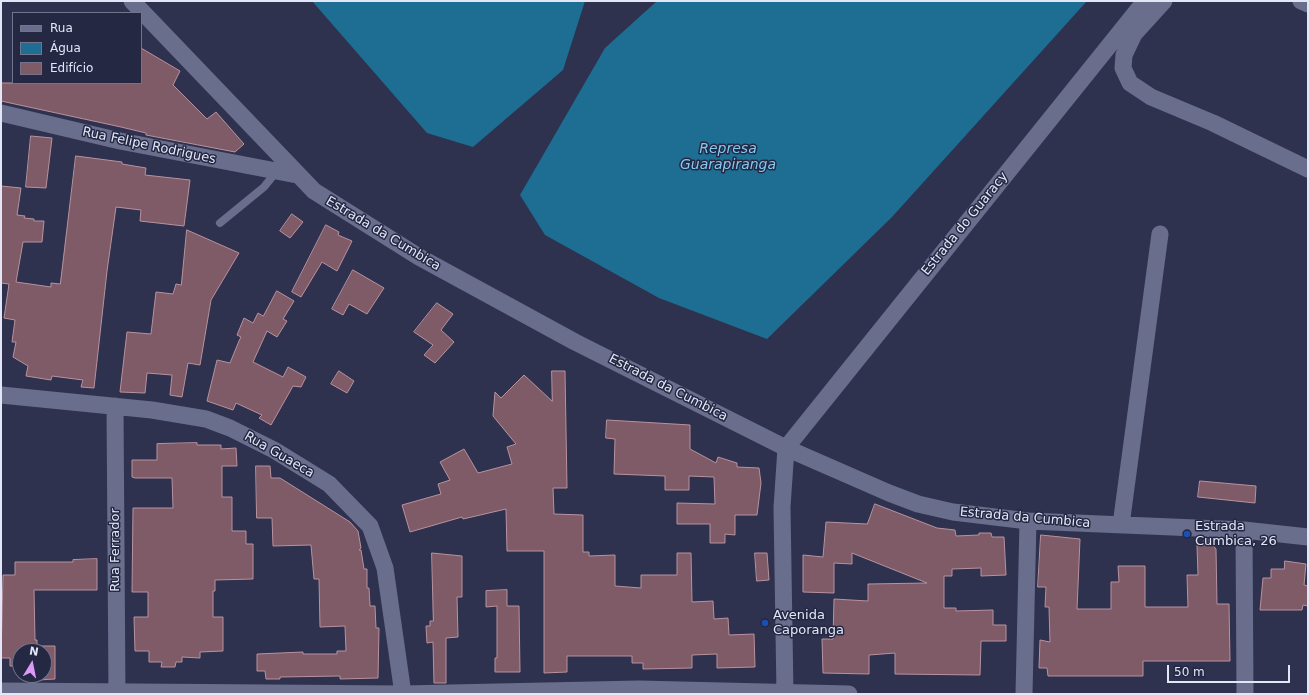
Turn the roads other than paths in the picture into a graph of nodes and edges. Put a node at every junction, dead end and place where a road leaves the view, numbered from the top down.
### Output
1 (132, 1) edge
2 (1145, 1) edge
3 (1164, 1) edge
4 (1301, 1) edge
5 (1308, 4) edge
6 (1, 113) edge
7 (1308, 169) edge
8 (276, 172) junction
9 (297, 175) junction
10 (220, 223) dead end
11 (1160, 234) dead end
12 (1, 395) edge
13 (115, 406) junction
14 (786, 448) junction
15 (1028, 521) junction
16 (1121, 525) junction
17 (1244, 530) junction
18 (1308, 537) edge
19 (1, 690) edge
20 (117, 693) edge
21 (403, 694) edge
22 (785, 694) edge
23 (849, 694) edge
24 (1024, 694) edge
25 (1245, 694) edge

1 - 9 street, Estrada da Cumbica
2 - 14 street, Estrada do Guaracy
3 - 7 street
4 - 5 street
6 - 8 street, Rua Felipe Rodrigues
8 - 9 street, Rua Felipe Rodrigues
8 - 10 lane
9 - 14 street, Estrada da Cumbica
11 - 16 street
12 - 13 street, Rua Guaeca
13 - 20 street, Rua Ferrador
13 - 21 street, Rua Guaeca
14 - 15 street, Estrada da Cumbica
14 - 22 street
15 - 16 street, Estrada da Cumbica
15 - 24 street
16 - 17 street, Estrada da Cumbica
17 - 18 street, Estrada da Cumbica
17 - 25 street
19 - 20 street
20 - 21 street
21 - 22 street
22 - 23 street

